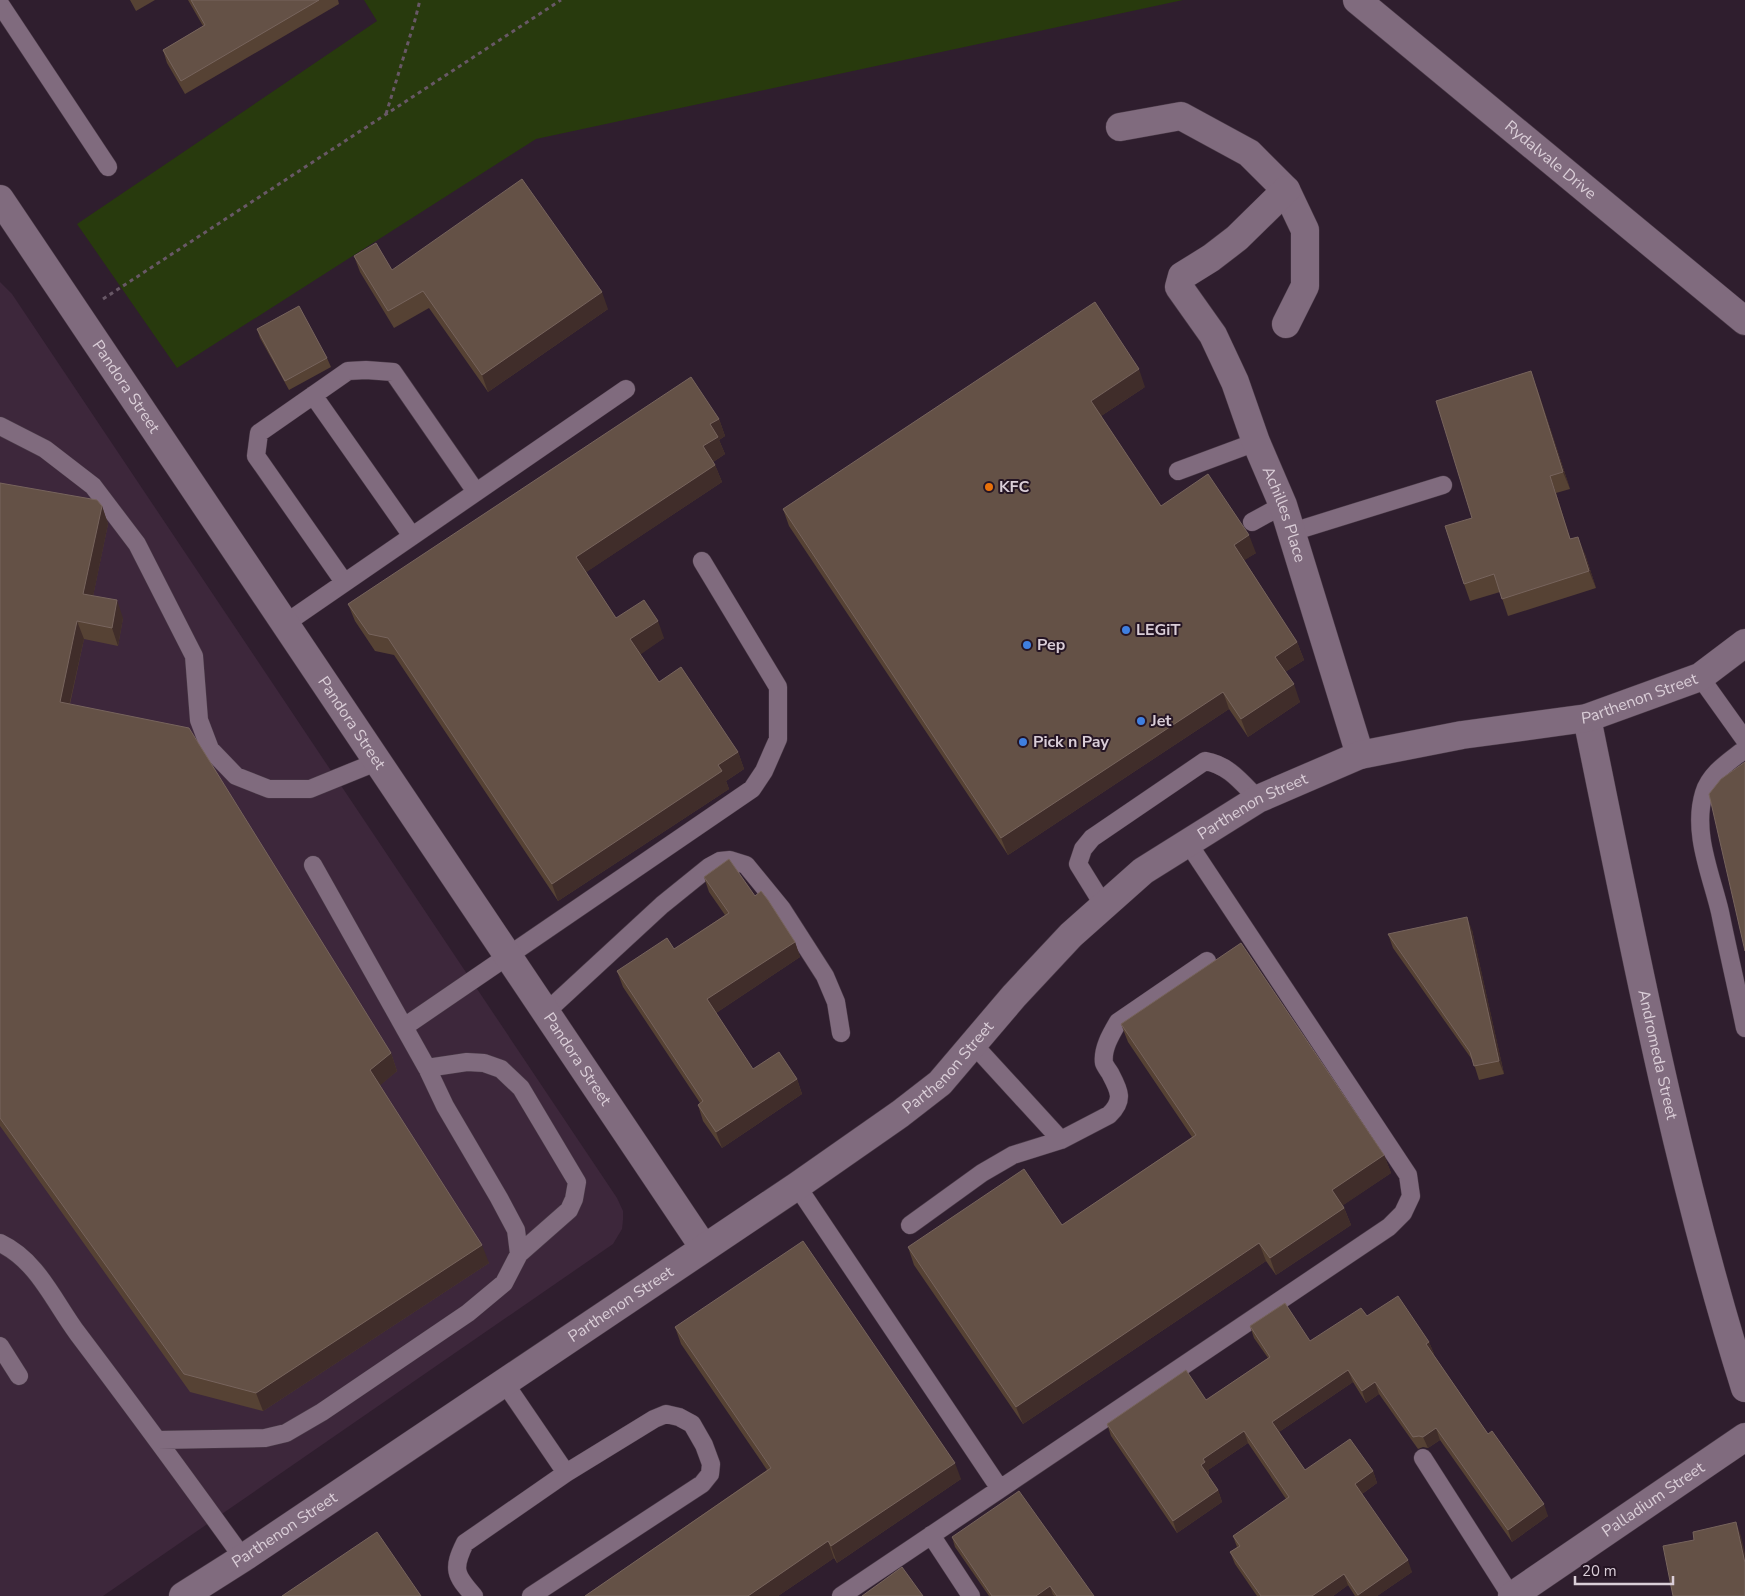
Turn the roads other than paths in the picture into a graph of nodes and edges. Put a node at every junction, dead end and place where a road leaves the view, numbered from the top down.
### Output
1 (14, 0) edge
2 (1357, 0) edge
3 (0, 3) edge
4 (1120, 127) dead end
5 (108, 167) dead end
6 (1286, 190) junction
7 (0, 199) edge
8 (1744, 318) edge
9 (1286, 324) dead end
10 (626, 389) dead end
11 (313, 395) junction
12 (0, 426) edge
13 (1256, 442) junction
14 (1178, 471) dead end
15 (1443, 485) dead end
16 (476, 492) junction
17 (1283, 505) junction
18 (1252, 522) dead end
19 (1292, 532) junction
20 (412, 536) junction
21 (702, 561) dead end
22 (344, 582) junction
23 (286, 623) junction
24 (1745, 643) edge
25 (1700, 677) junction
26 (1587, 718) junction
27 (1745, 740) edge
28 (1745, 749) edge
29 (1360, 755) junction
30 (379, 761) junction
31 (1258, 799) junction
32 (1188, 843) junction
33 (313, 865) dead end
34 (1104, 906) junction
35 (508, 955) junction
36 (1206, 961) dead end
37 (546, 1012) junction
38 (404, 1027) junction
39 (1745, 1028) edge
40 (841, 1033) dead end
41 (973, 1044) junction
42 (427, 1068) junction
43 (1061, 1140) junction
44 (797, 1186) junction
45 (910, 1225) dead end
46 (0, 1243) edge
47 (704, 1248) junction
48 (519, 1254) junction
49 (0, 1346) edge
50 (19, 1376) dead end
51 (504, 1382) junction
52 (1745, 1388) edge
53 (1745, 1437) edge
54 (158, 1440) junction
55 (1423, 1458) edge
56 (566, 1473) junction
57 (1000, 1489) junction
58 (931, 1535) junction
59 (243, 1558) junction
60 (183, 1596) edge
61 (474, 1596) edge
62 (531, 1596) edge
63 (841, 1596) edge
64 (971, 1596) edge
65 (1512, 1596) edge

1 - 3 lane
2 - 8 street, Rydalvale Drive
3 - 5 lane
4 - 6 street
6 - 9 street
6 - 13 street, Achilles Place
7 - 23 street, Pandora Street
10 - 16 lane
11 - 16 lane
11 - 20 lane
11 - 22 lane
12 - 30 lane
13 - 14 lane
13 - 17 street, Achilles Place
15 - 19 lane
16 - 20 lane
17 - 18 lane
17 - 19 street, Achilles Place
19 - 29 street, Achilles Place
20 - 22 lane
21 - 35 lane
22 - 23 lane
23 - 30 street, Pandora Street
24 - 25 street, Parthenon Street
25 - 26 street, Parthenon Street
25 - 27 lane
26 - 29 street, Parthenon Street
26 - 52 street, Andromeda Street
28 - 39 lane
29 - 31 street, Parthenon Street
30 - 35 street, Pandora Street
31 - 32 street, Parthenon Street
31 - 34 lane
32 - 34 street, Parthenon Street
32 - 57 lane
33 - 38 lane
34 - 41 street, Parthenon Street
35 - 37 street, Pandora Street
35 - 38 lane
36 - 43 lane
37 - 40 lane
37 - 47 street, Pandora Street
38 - 42 lane
41 - 43 lane
41 - 44 street, Parthenon Street
42 - 48 lane
42 - 48 lane
43 - 45 lane
44 - 47 street, Parthenon Street
44 - 57 lane
46 - 54 lane
47 - 51 street, Parthenon Street
48 - 54 lane
49 - 50 lane
51 - 56 lane
51 - 59 street, Parthenon Street
53 - 65 street, Palladium Street
54 - 59 lane
55 - 65 lane
56 - 61 lane
56 - 62 lane
57 - 58 lane
58 - 63 lane
58 - 64 lane
59 - 60 street, Parthenon Street

